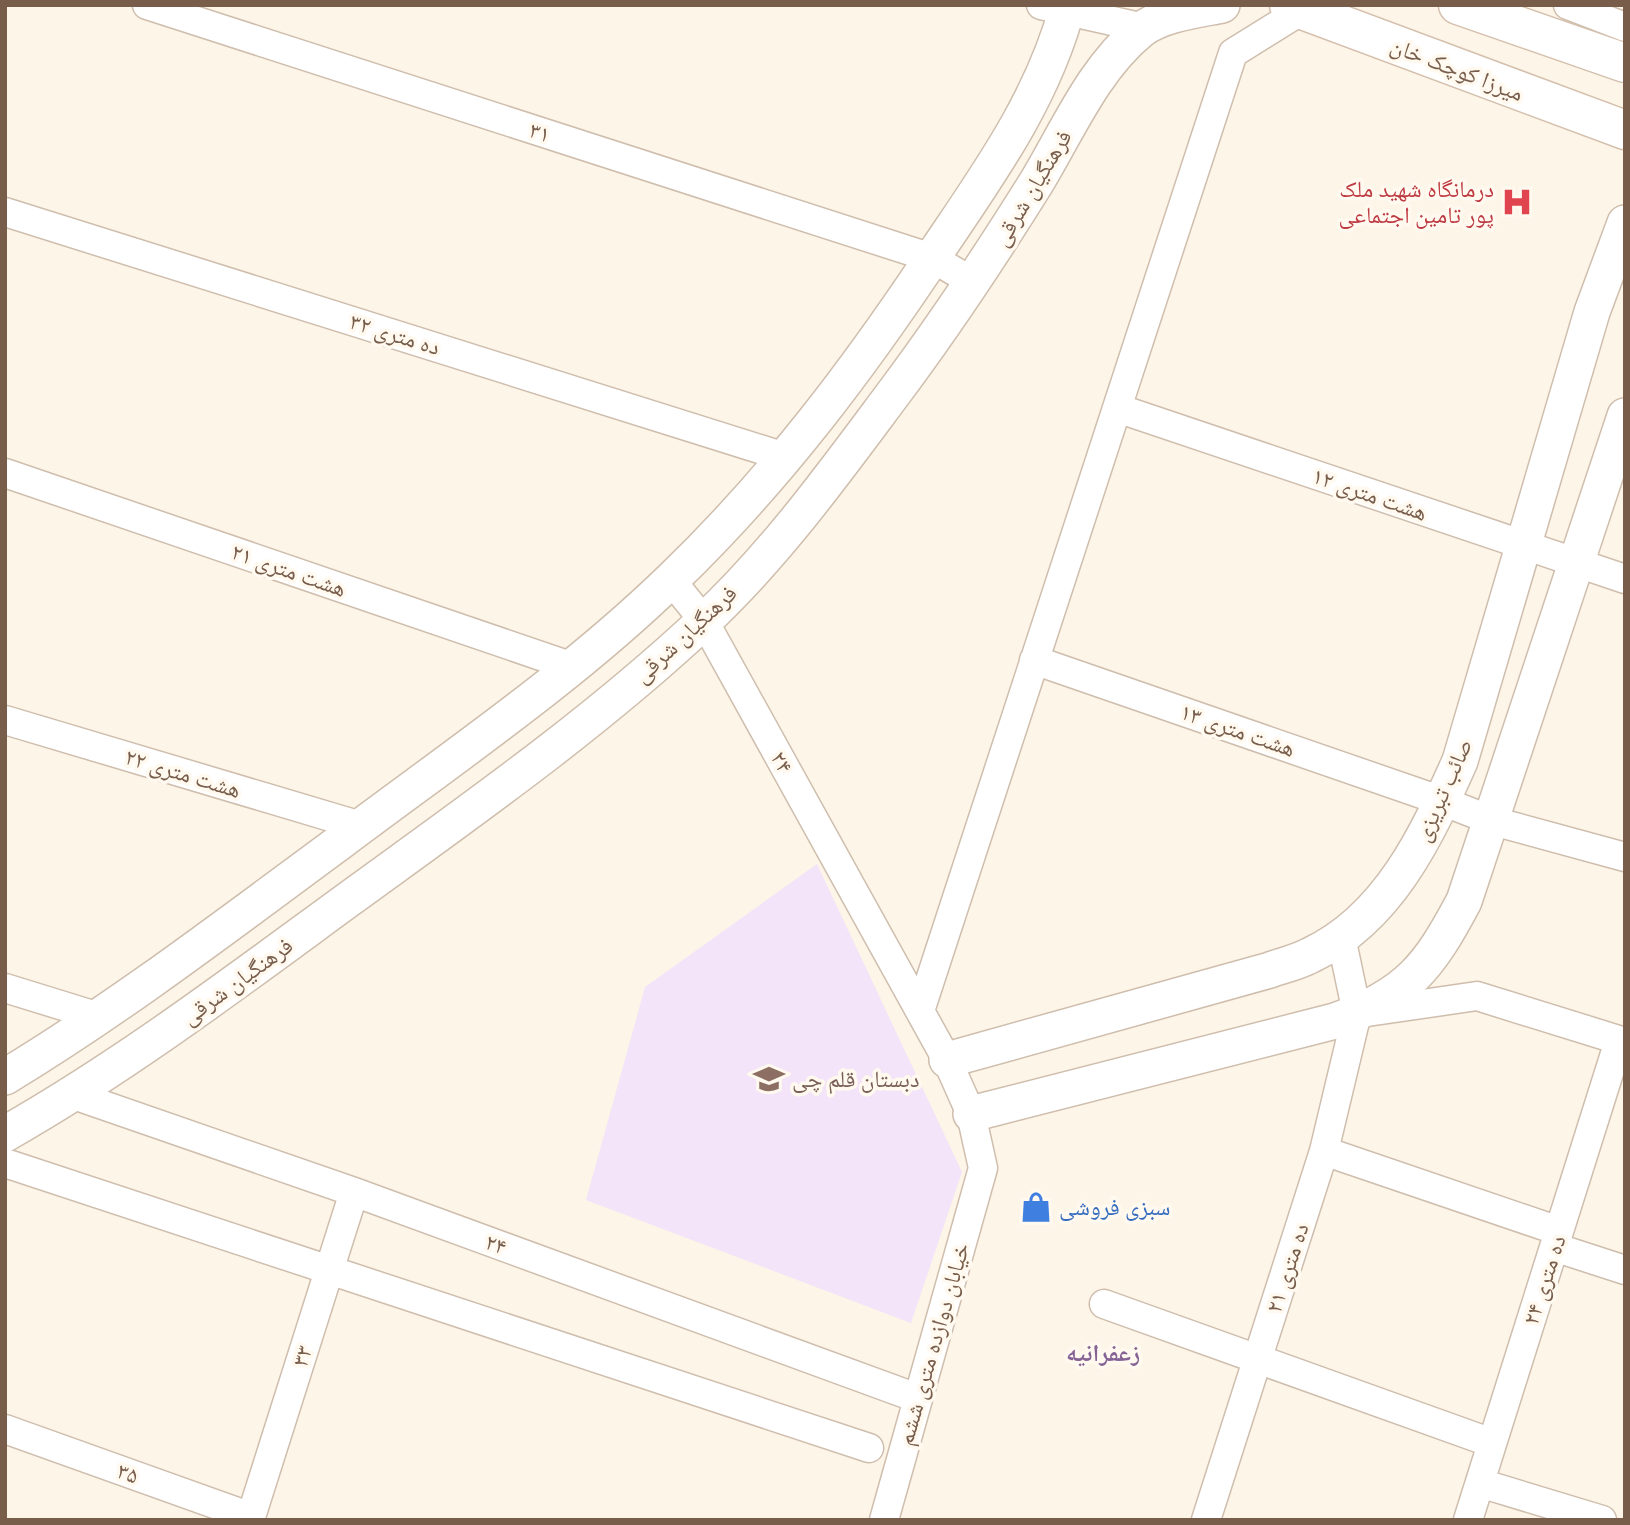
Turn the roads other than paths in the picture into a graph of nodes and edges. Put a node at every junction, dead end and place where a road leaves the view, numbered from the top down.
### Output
1 (147, 5) edge
2 (1222, 5) edge
3 (1458, 5) edge
4 (1568, 5) edge
5 (1058, 8) edge
6 (1296, 8) edge
7 (1625, 27) edge
8 (1144, 28) junction
9 (1625, 63) edge
10 (1029, 105) junction
11 (1068, 128) junction
12 (1625, 130) edge
13 (5, 212) edge
14 (1625, 223) edge
15 (932, 258) junction
16 (973, 282) junction
17 (1116, 408) junction
18 (1625, 416) edge
19 (785, 457) junction
20 (5, 473) edge
21 (1524, 546) junction
22 (1577, 564) junction
23 (1625, 579) edge
24 (671, 580) junction
25 (704, 621) junction
26 (1034, 660) junction
27 (573, 667) junction
28 (5, 720) edge
29 (1442, 801) junction
30 (1493, 821) junction
31 (361, 826) junction
32 (1625, 857) edge
33 (1341, 937) junction
34 (5, 988) edge
35 (920, 1011) junction
36 (1357, 1013) junction
37 (99, 1017) junction
38 (1622, 1041) edge
39 (947, 1060) junction
40 (5, 1077) edge
41 (74, 1095) junction
42 (971, 1114) junction
43 (5, 1134) edge
44 (1324, 1151) junction
45 (5, 1163) edge
46 (982, 1168) joint
47 (354, 1192) junction
48 (1557, 1239) junction
49 (329, 1270) junction
50 (1625, 1270) edge
51 (1104, 1304) dead end
52 (1259, 1357) junction
53 (917, 1398) junction
54 (5, 1429) edge
55 (1492, 1443) junction
56 (869, 1448) dead end
57 (1480, 1483) junction
58 (251, 1518) edge
59 (884, 1520) edge
60 (1206, 1520) edge
61 (1468, 1520) edge
62 (1602, 1520) edge

1 - 15 street, ۳۱
2 - 8 street, فرهنگیان شرقی
3 - 9 main road
4 - 7 street
5 - 8 street
5 - 10 street, فرهنگیان شرقی
6 - 12 main road, میرزا کوچک خان
6 - 17 street
8 - 11 street, فرهنگیان شرقی
10 - 11 street
10 - 15 street, فرهنگیان شرقی
11 - 16 street, فرهنگیان شرقی
13 - 19 street, ده متری ۳۲
14 - 21 street, صائب تبریزی
15 - 16 street, ۳۱
15 - 19 street, فرهنگیان شرقی
16 - 25 street, فرهنگیان شرقی
17 - 21 street, هشت متری ۱۲
17 - 26 street
18 - 22 street
19 - 24 street, فرهنگیان شرقی
20 - 27 street, هشت متری ۲۱
21 - 22 street, هشت متری ۱۲
21 - 29 street, صائب تبریزی
22 - 23 street, هشت متری ۱۲
22 - 30 street
24 - 25 street, ۲۴
24 - 27 street, فرهنگیان شرقی
25 - 35 street, ۲۴
25 - 41 street, فرهنگیان شرقی
26 - 29 street, هشت متری ۱۳
26 - 35 street
27 - 31 street, فرهنگیان شرقی
28 - 31 street, هشت متری ۲۲
29 - 30 street, هشت متری ۱۳
29 - 33 street, صائب تبریزی
30 - 32 street
30 - 36 street
31 - 37 street, فرهنگیان شرقی
33 - 36 street
33 - 39 street, صائب تبریزی
34 - 37 street
35 - 39 street, ۲۴
36 - 38 street
36 - 42 street
36 - 44 street, ده متری ۲۱
37 - 40 street, فرهنگیان شرقی
38 - 48 street, ده متری ۲۴
39 - 42 street, ۲۴
41 - 43 street, فرهنگیان شرقی
41 - 47 street, ۲۴
42 - 46 street, ۲۴
44 - 48 street
44 - 52 street, ده متری ۲۱
45 - 49 street
46 - 53 street, خیابان دوازده متری ششم
47 - 49 street, ۳۳
47 - 53 street, ۲۴
48 - 50 street
48 - 55 street, ده متری ۲۴
49 - 56 street
49 - 58 street, ۳۳
51 - 52 street
52 - 55 street
52 - 60 street, ده متری ۲۱
53 - 59 street, خیابان دوازده متری ششم
54 - 58 street, ۳۵
55 - 57 street, ده متری ۲۴
57 - 61 street, ده متری ۲۴
57 - 62 street

